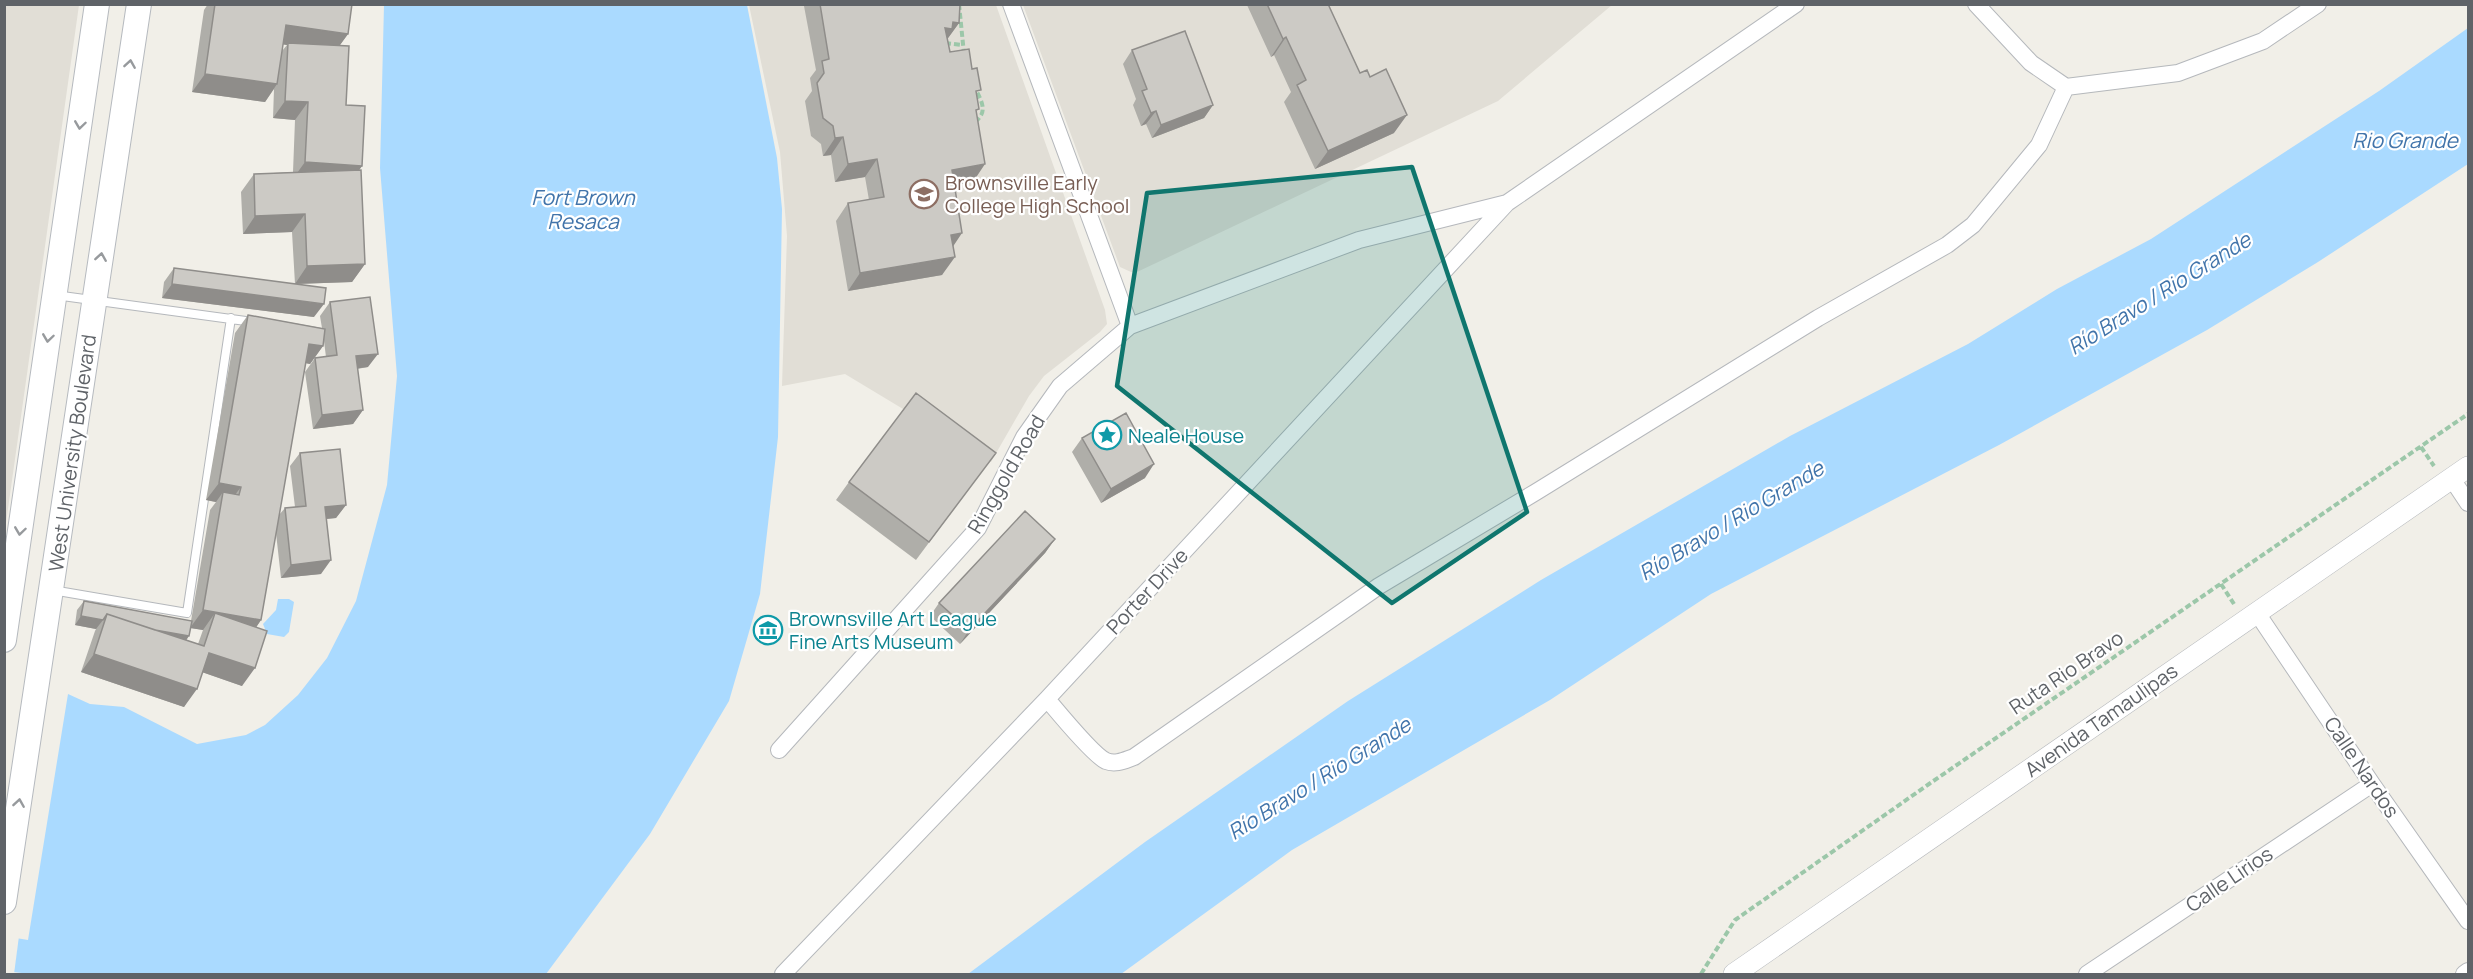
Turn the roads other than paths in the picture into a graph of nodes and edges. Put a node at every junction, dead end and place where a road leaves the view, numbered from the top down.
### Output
1 (97, 4) edge
2 (139, 4) edge
3 (1011, 4) edge
4 (1796, 4) edge
5 (1976, 4) edge
6 (2319, 4) edge
7 (2066, 87) junction
8 (1507, 203) junction
9 (55, 295) junction
10 (94, 300) junction
11 (231, 318) junction
12 (263, 324) edge
13 (1130, 326) junction
14 (2460, 473) edge
15 (2469, 503) edge
16 (51, 590) junction
17 (2257, 613) junction
18 (4, 640) edge
19 (1047, 699) junction
20 (779, 750) dead end
21 (2372, 784) junction
22 (4, 902) edge
23 (2469, 921) edge
24 (2469, 971) edge
25 (783, 975) edge
26 (1734, 975) edge
27 (2086, 975) edge
28 (2464, 975) edge

1 -> 9 main road, West University Boulevard
10 -> 2 main road, West University Boulevard
3 - 13 street
4 - 8 street
5 - 7 street
6 - 7 street
7 - 19 street
8 - 13 street
8 - 19 street, Porter Drive
9 - 10 lane
9 -> 18 main road, West University Boulevard
10 - 11 lane
10 - 16 main road, West University Boulevard
11 - 12 lane
11 - 16 lane
13 - 20 street, Ringgold Road
14 - 15 street
14 - 17 street, Avenida Tamaulipas
22 -> 16 main road, West University Boulevard
17 - 21 street, Calle Nardos
17 - 26 street, Avenida Tamaulipas
19 - 25 street, Porter Drive
21 - 23 street, Calle Nardos
21 - 27 street, Calle Lirios
24 - 28 street

